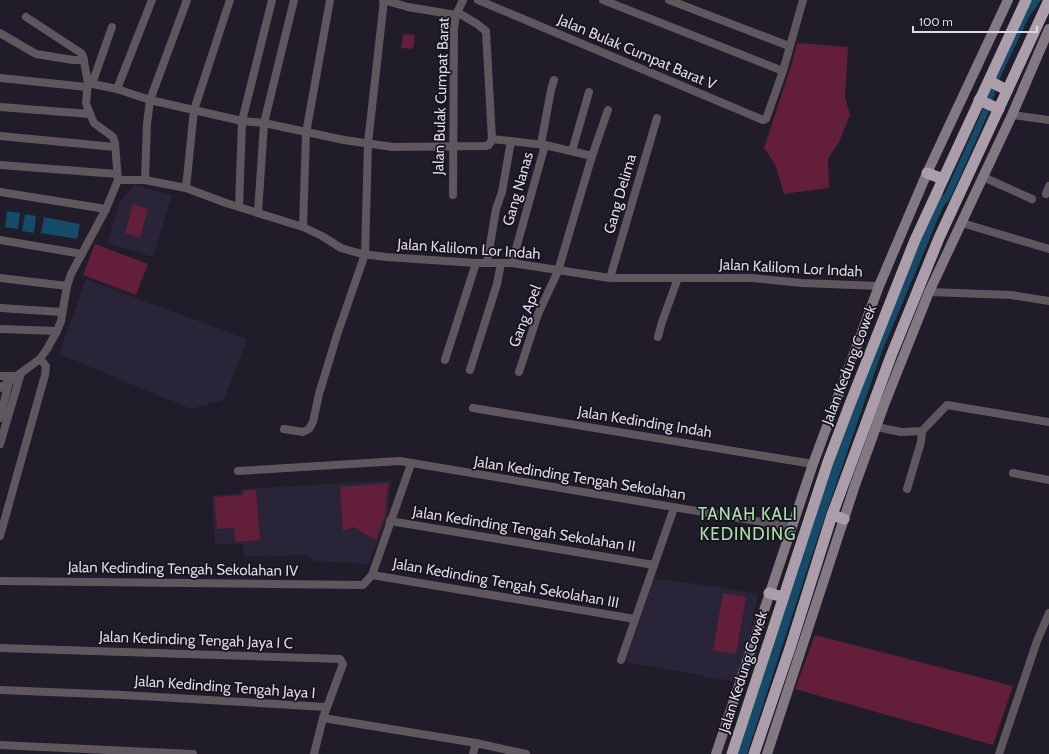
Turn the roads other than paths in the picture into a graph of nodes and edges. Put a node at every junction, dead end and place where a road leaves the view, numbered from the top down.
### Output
1 (152, 0) edge
2 (187, 0) edge
3 (230, 0) edge
4 (272, 0) edge
5 (294, 0) edge
6 (330, 0) edge
7 (383, 0) edge
8 (463, 0) edge
9 (478, 0) edge
10 (603, 0) edge
11 (668, 0) edge
12 (803, 0) edge
13 (1008, 0) edge
14 (1026, 0) edge
15 (1049, 0) edge
16 (456, 13) junction
17 (26, 16) dead end
18 (112, 27) dead end
19 (1049, 29) edge
20 (0, 33) edge
21 (789, 46) junction
22 (84, 60) junction
23 (783, 71) junction
24 (0, 78) edge
25 (554, 80) dead end
26 (89, 85) junction
27 (997, 85) junction
28 (116, 89) junction
29 (589, 92) dead end
30 (150, 100) junction
31 (988, 104) junction
32 (0, 107) edge
33 (194, 110) junction
34 (608, 110) dead end
35 (90, 114) junction
36 (1012, 115) junction
37 (657, 118) dead end
38 (1049, 120) edge
39 (242, 122) junction
40 (264, 123) junction
41 (306, 133) junction
42 (0, 136) edge
43 (492, 139) junction
44 (512, 141) junction
45 (368, 143) junction
46 (543, 145) junction
47 (452, 146) junction
48 (115, 147) junction
49 (572, 151) junction
50 (592, 156) junction
51 (0, 165) edge
52 (927, 173) junction
53 (117, 177) junction
54 (983, 177) junction
55 (943, 179) junction
56 (145, 180) junction
57 (1049, 186) edge
58 (186, 188) junction
59 (0, 192) edge
60 (1046, 194) dead end
61 (453, 195) dead end
62 (1032, 198) dead end
63 (239, 207) junction
64 (106, 209) junction
65 (258, 213) junction
66 (962, 223) junction
67 (303, 227) junction
68 (0, 240) edge
69 (1049, 249) edge
70 (82, 254) junction
71 (365, 254) junction
72 (476, 263) junction
73 (487, 263) junction
74 (501, 263) junction
75 (512, 263) junction
76 (558, 271) junction
77 (0, 278) edge
78 (610, 278) junction
79 (678, 278) junction
80 (68, 286) junction
81 (879, 286) junction
82 (929, 292) junction
83 (1049, 301) edge
84 (0, 308) edge
85 (62, 312) junction
86 (0, 329) edge
87 (57, 331) junction
88 (658, 336) dead end
89 (40, 359) junction
90 (445, 360) dead end
91 (470, 370) dead end
92 (519, 372) dead end
93 (19, 374) junction
94 (0, 376) edge
95 (9, 382) junction
96 (0, 388) edge
97 (473, 408) dead end
98 (0, 418) edge
99 (1049, 422) edge
100 (877, 427) junction
101 (284, 429) dead end
102 (922, 431) junction
103 (0, 444) edge
104 (411, 464) junction
105 (813, 464) junction
106 (238, 471) dead end
107 (1013, 473) dead end
108 (1049, 480) edge
109 (907, 489) dead end
110 (674, 508) junction
111 (832, 515) junction
112 (844, 519) junction
113 (390, 521) junction
114 (792, 527) junction
115 (0, 536) edge
116 (654, 565) junction
117 (372, 575) junction
118 (0, 581) edge
119 (769, 593) junction
120 (783, 597) junction
121 (1049, 613) edge
122 (635, 619) junction
123 (0, 648) edge
124 (621, 660) dead end
125 (0, 690) edge
126 (326, 707) junction
127 (323, 718) junction
128 (476, 743) junction
129 (0, 745) edge
130 (193, 754) edge
131 (314, 754) edge
132 (474, 754) edge
133 (526, 754) edge
134 (716, 754) edge
135 (732, 754) edge
136 (754, 754) edge
137 (767, 754) edge
138 (999, 754) edge

1 - 28 street
2 - 30 street
3 - 33 street
4 - 39 street
5 - 40 street
6 - 41 street
7 - 16 street
7 - 45 street
8 - 16 street, Jalan Bulak Cumpat Barat
9 - 23 street, Jalan Bulak Cumpat Barat V
10 - 23 street
11 - 21 street
12 - 21 street
13 - 52 main road, Jalan Kedung Cowek
14 - 27 highway, Jalan Kedung Cowek
15 - 27 highway, Jalan Kedung Cowek
16 - 43 street
16 - 47 street, Jalan Bulak Cumpat Barat
17 - 22 street
18 - 26 street
19 - 36 main road
20 - 22 street
21 - 23 street
22 - 26 street
24 - 26 street
25 - 46 street, Gang Nanas
26 - 28 street
26 - 35 street
27 - 31 highway, Jalan Kedung Cowek
27 - 31 highway, Jalan Kedung Cowek
28 - 30 street
29 - 49 street
30 - 33 street
30 - 56 street
31 - 55 highway, Jalan Kedung Cowek
31 - 111 highway, Jalan Kedung Cowek
32 - 35 street
33 - 39 street
33 - 58 street
34 - 50 street, Gang Apel
35 - 48 street
36 - 38 street
36 - 54 main road
37 - 78 street, Gang Delima
39 - 40 street
39 - 63 street
40 - 41 street
40 - 65 street
41 - 45 street
41 - 67 street
42 - 48 street
43 - 44 street
43 - 47 street
44 - 46 street
44 - 73 street
45 - 47 street
45 - 71 street
46 - 49 street
46 - 75 street, Gang Nanas
47 - 61 street, Jalan Bulak Cumpat Barat
48 - 53 street
49 - 50 street
50 - 76 street, Gang Apel
51 - 53 street, Jalan Kalilom Lor Indah
52 - 55 highway
52 - 81 main road, Jalan Kedung Cowek
53 - 56 street, Jalan Kalilom Lor Indah
53 - 64 street
54 - 62 street
54 - 66 main road
55 - 120 highway, Jalan Kedung Cowek
56 - 58 street, Jalan Kalilom Lor Indah
57 - 60 street
58 - 63 street, Jalan Kalilom Lor Indah
59 - 64 street
63 - 65 street, Jalan Kalilom Lor Indah
64 - 70 street
65 - 67 street, Jalan Kalilom Lor Indah
66 - 69 street
66 - 82 main road
67 - 71 street, Jalan Kalilom Lor Indah
68 - 70 street
70 - 80 street
71 - 72 street, Jalan Kalilom Lor Indah
71 - 101 street
72 - 73 street, Jalan Kalilom Lor Indah
72 - 90 street
73 - 74 street, Jalan Kalilom Lor Indah
74 - 75 street, Jalan Kalilom Lor Indah
74 - 91 street
75 - 76 street, Jalan Kalilom Lor Indah
76 - 78 street, Jalan Kalilom Lor Indah
76 - 92 street, Gang Apel
77 - 80 street
78 - 79 street, Jalan Kalilom Lor Indah
79 - 81 street, Jalan Kalilom Lor Indah
79 - 88 street
80 - 85 street
81 - 105 main road, Jalan Kedung Cowek
82 - 83 street
82 - 100 main road
84 - 85 street
85 - 87 street
86 - 87 street
87 - 89 street
89 - 93 street
89 - 115 street
93 - 94 street
93 - 95 street
93 - 103 street
95 - 96 street
95 - 98 street
97 - 105 street, Jalan Kedinding Indah
99 - 102 street
100 - 102 street
100 - 112 main road
102 - 109 street
104 - 106 street, Jalan Kedinding Tengah Sekolahan
104 - 110 street, Jalan Kedinding Tengah Sekolahan
104 - 113 street
105 - 114 main road, Jalan Kedung Cowek
107 - 108 street
110 - 114 street, Jalan Kedinding Tengah Sekolahan
110 - 116 street
111 - 112 highway
111 - 136 highway, Jalan Kedung Cowek
112 - 137 main road
113 - 116 street, Jalan Kedinding Tengah Sekolahan II
113 - 117 street
114 - 119 main road, Jalan Kedung Cowek
116 - 122 street
117 - 118 street, Jalan Kedinding Tengah Sekolahan IV
117 - 122 street, Jalan Kedinding Tengah Sekolahan III
119 - 120 highway
119 - 134 main road, Jalan Kedung Cowek
120 - 135 highway, Jalan Kedung Cowek
121 - 138 street
122 - 124 street
123 - 126 street, Jalan Kedinding Tengah Jaya I C
125 - 126 street, Jalan Kedinding Tengah Jaya I
126 - 127 street, Jalan Kedinding Tengah Jaya I
127 - 128 street, Jalan Kedinding Tengah Jaya I
127 - 131 street
128 - 132 street
128 - 133 street, Jalan Kedinding Tengah Jaya I
129 - 130 street

